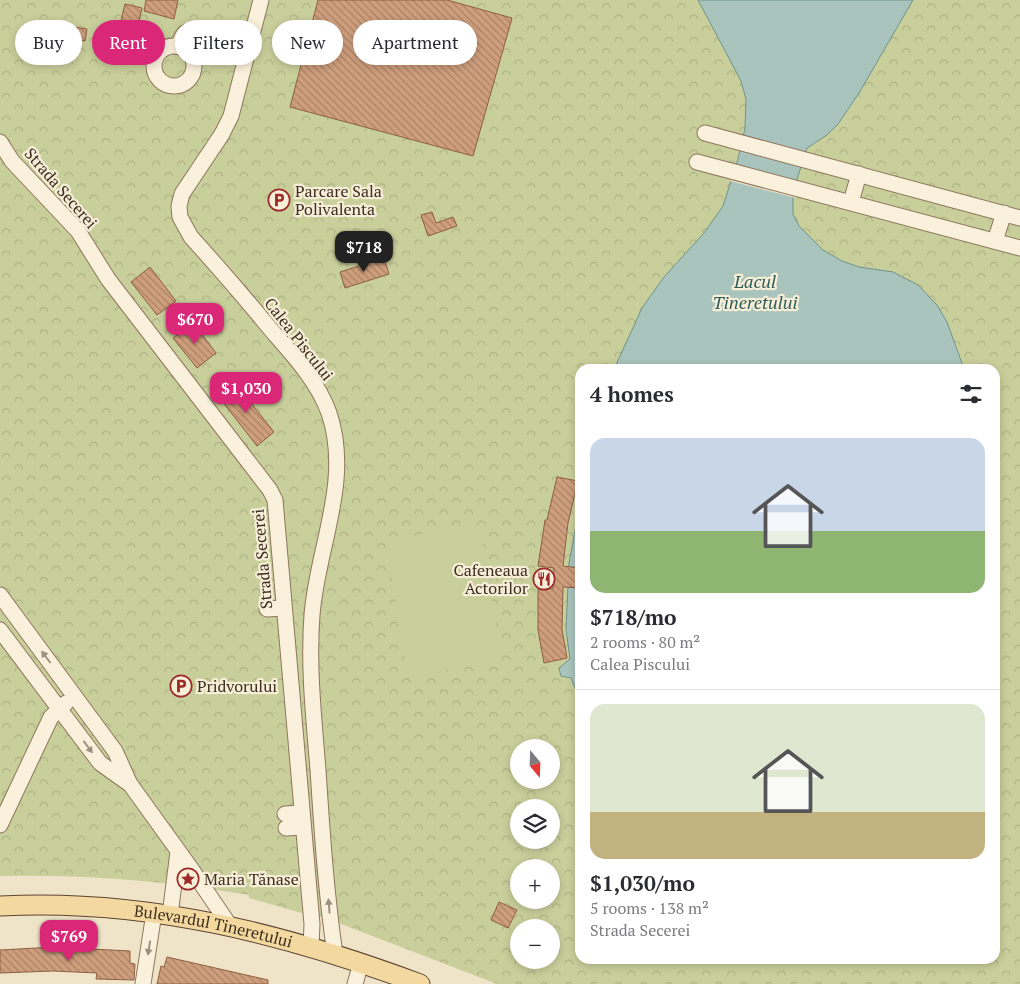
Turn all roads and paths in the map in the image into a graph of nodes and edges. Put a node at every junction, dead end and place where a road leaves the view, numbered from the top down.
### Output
1 (260, 0) edge
2 (255, 20) edge
3 (244, 65) edge
4 (705, 133) dead end
5 (0, 142) edge
6 (697, 162) dead end
7 (853, 172) junction
8 (846, 201) junction
9 (1004, 212) junction
10 (1020, 218) edge
11 (995, 241) junction
12 (1020, 248) edge
13 (0, 595) edge
14 (284, 608) junction
15 (267, 609) dead end
16 (0, 630) edge
17 (75, 696) junction
18 (59, 708) junction
19 (130, 784) junction
20 (320, 797) junction
21 (301, 813) junction
22 (286, 821) dead end
23 (0, 825) edge
24 (178, 852) junction
25 (324, 855) junction
26 (306, 856) junction
27 (0, 906) edge
28 (162, 914) junction
29 (230, 926) junction
30 (311, 947) junction
31 (335, 954) junction
32 (361, 962) junction
33 (143, 984) edge
34 (355, 984) edge
35 (420, 984) edge

1 - 2 street, Calea Piscului
3 - 20 street, Calea Piscului
4 - 7 street
5 - 14 street, Strada Secerei
6 - 8 street
7 - 8 street
7 - 9 street
8 - 11 street
9 - 10 street
9 - 11 street
11 - 12 street
17 -> 13 street
14 - 15 street
14 - 21 street, Strada Secerei
16 - 18 street
17 - 18 street
17 - 19 street
18 -> 19 street
18 - 23 street
19 - 24 street
20 - 21 street
20 - 25 street, Calea Piscului
21 - 22 street
21 - 26 street, Strada Secerei
24 - 28 street
24 - 29 street
25 - 26 street
31 -> 25 street, Calea Piscului
26 - 30 street, Strada Secerei
27 - 28 main road, Bulevardul Tineretului
28 - 29 main road, Bulevardul Tineretului
28 -> 33 street
29 - 30 main road, Bulevardul Tineretului
30 - 31 main road, Bulevardul Tineretului
31 - 32 main road, Bulevardul Tineretului
32 - 34 street
32 - 35 main road, Bulevardul Tineretului

